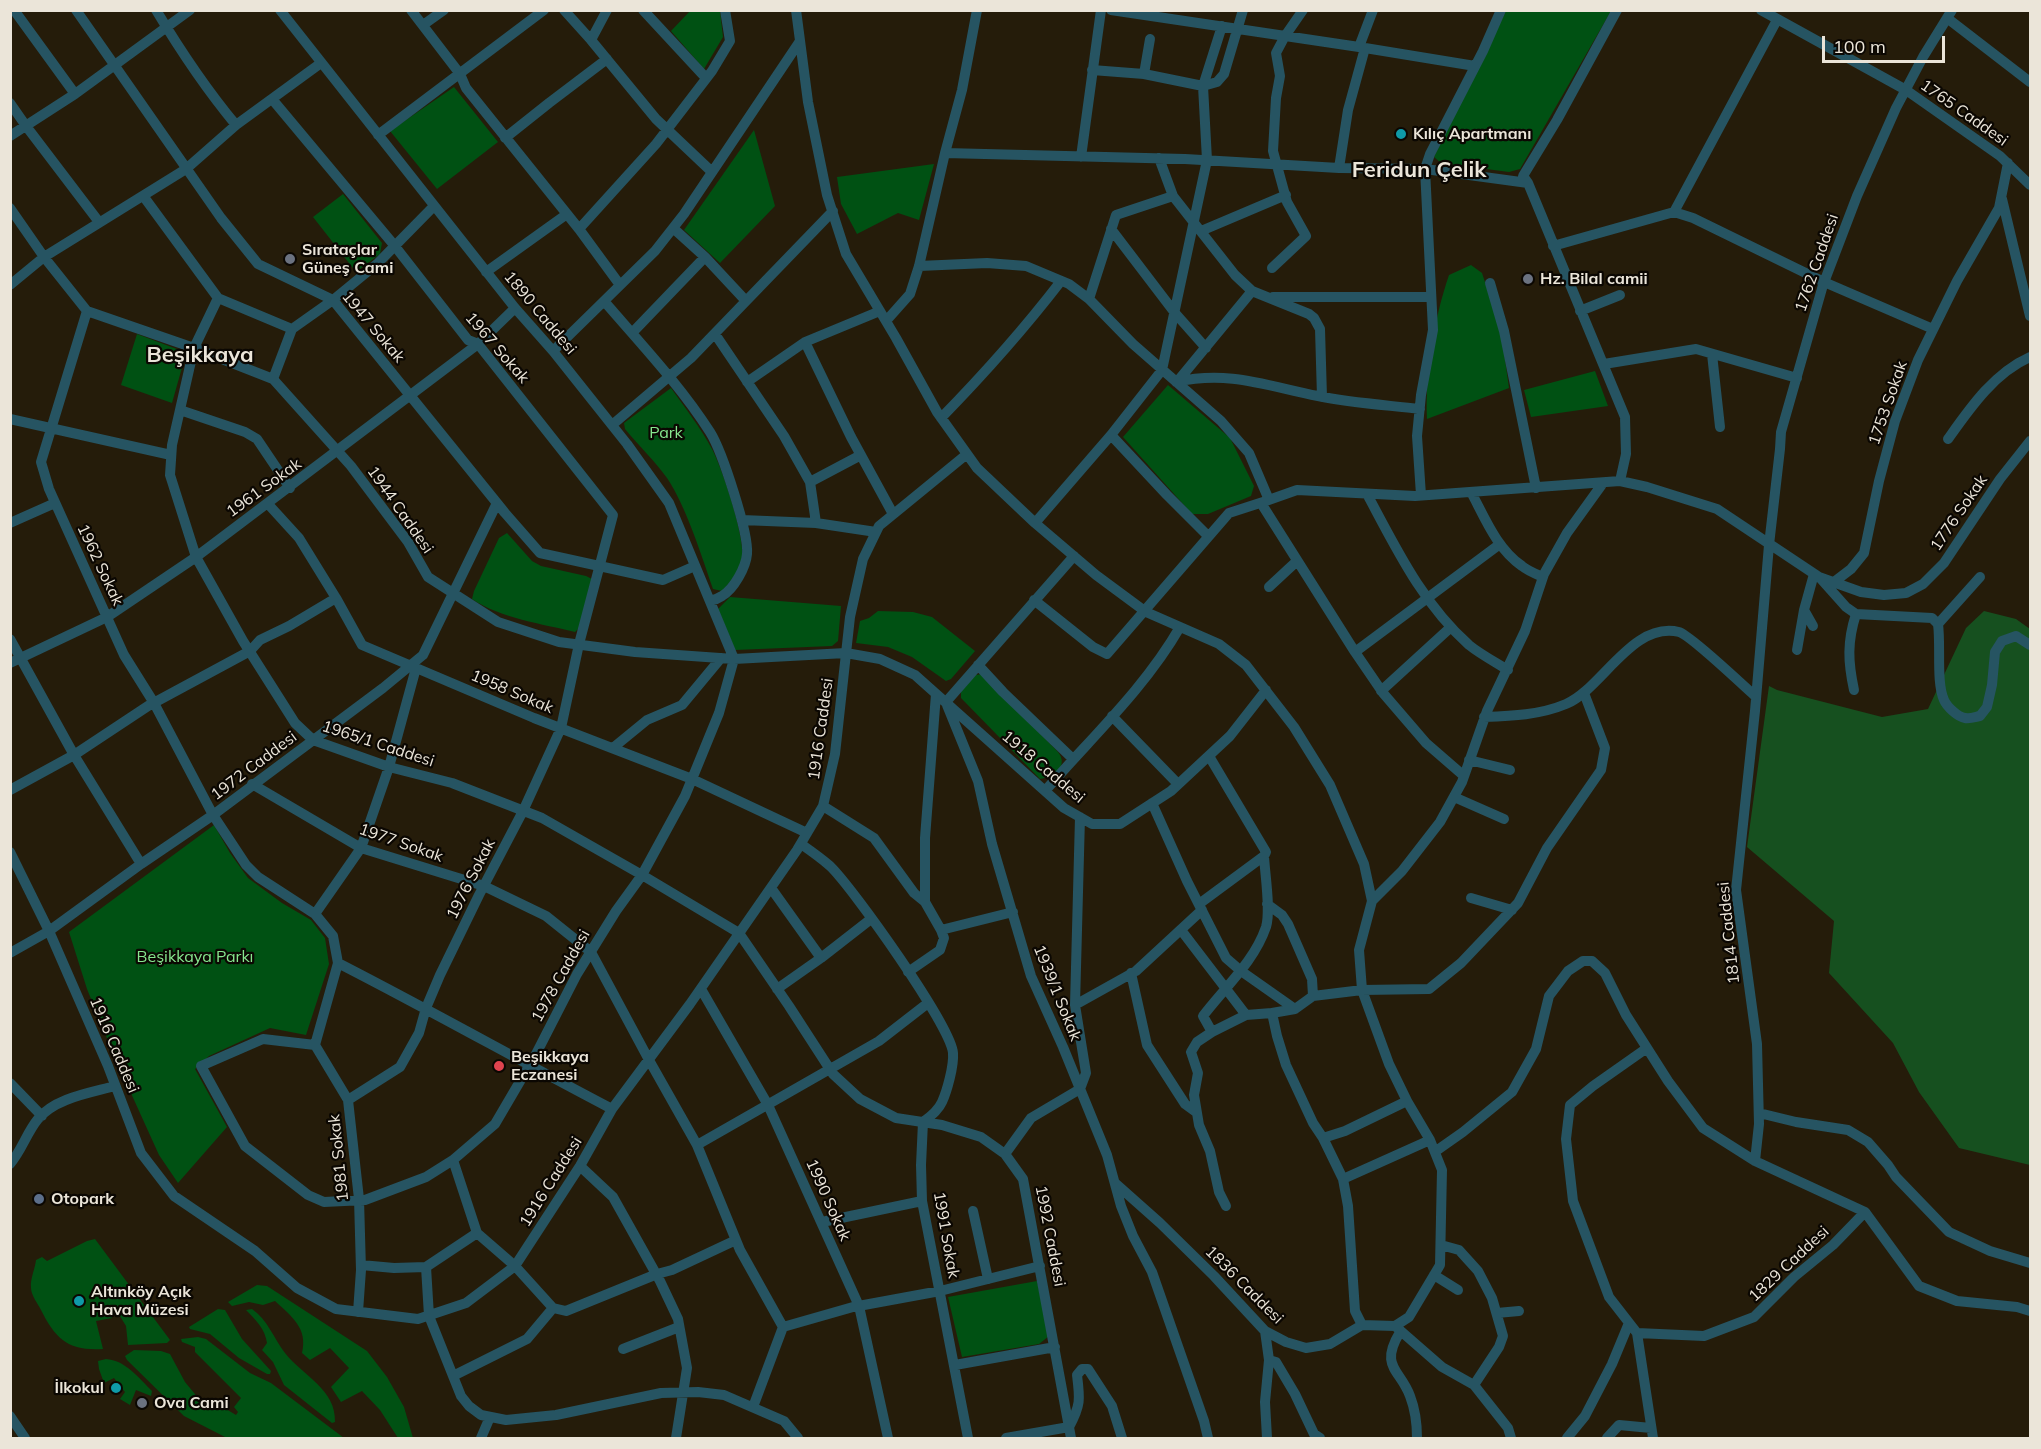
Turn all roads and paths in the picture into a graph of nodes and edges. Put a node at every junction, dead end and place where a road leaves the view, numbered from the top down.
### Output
1 (14, 10) edge
2 (76, 10) edge
3 (156, 10) edge
4 (190, 10) edge
5 (280, 10) edge
6 (411, 10) edge
7 (444, 10) edge
8 (544, 10) edge
9 (564, 10) edge
10 (607, 10) edge
11 (644, 10) edge
12 (725, 10) edge
13 (795, 10) edge
14 (977, 10) edge
15 (1101, 10) edge
16 (1111, 10) edge
17 (1303, 10) edge
18 (1373, 10) edge
19 (1501, 10) edge
20 (1617, 10) edge
21 (1761, 10) edge
22 (1239, 12) edge
23 (1950, 14) edge
24 (1177, 15) edge
25 (1777, 20) junction
26 (423, 25) junction
27 (1222, 26) junction
28 (167, 28) junction
29 (1236, 28) junction
30 (1285, 36) junction
31 (1150, 39) dead end
32 (591, 40) junction
33 (800, 42) junction
34 (1362, 47) junction
35 (608, 59) junction
36 (321, 63) junction
37 (115, 66) junction
38 (1475, 66) junction
39 (1092, 70) junction
40 (460, 74) junction
41 (1144, 74) junction
42 (706, 78) junction
43 (2031, 82) edge
44 (1203, 86) junction
45 (1905, 90) junction
46 (75, 94) junction
47 (272, 99) junction
48 (10, 103) edge
49 (236, 125) junction
50 (26, 126) junction
51 (667, 130) junction
52 (378, 135) junction
53 (10, 136) edge
54 (505, 138) junction
55 (945, 153) junction
56 (1081, 157) junction
57 (1159, 158) junction
58 (1207, 160) junction
59 (2008, 163) junction
60 (1278, 164) junction
61 (1339, 168) junction
62 (186, 169) junction
63 (1425, 169) junction
64 (712, 172) junction
65 (1528, 183) junction
66 (2031, 185) edge
67 (1286, 195) junction
68 (2001, 195) junction
69 (1173, 196) junction
70 (144, 197) junction
71 (434, 206) junction
72 (10, 208) edge
73 (832, 211) junction
74 (1674, 213) junction
75 (567, 214) junction
76 (99, 222) junction
77 (1197, 227) junction
78 (673, 228) junction
79 (579, 229) junction
80 (1111, 229) junction
81 (394, 245) junction
82 (1553, 246) junction
83 (44, 257) junction
84 (705, 257) junction
85 (920, 266) junction
86 (1272, 268) dead end
87 (486, 272) junction
88 (1061, 281) junction
89 (1824, 282) junction
90 (1490, 283) dead end
91 (10, 285) edge
92 (621, 285) junction
93 (1252, 291) junction
94 (1620, 295) dead end
95 (1266, 297) junction
96 (1431, 297) junction
97 (218, 298) junction
98 (1089, 299) junction
99 (333, 300) junction
100 (604, 301) junction
101 (746, 301) junction
102 (515, 308) junction
103 (87, 311) junction
104 (880, 311) junction
105 (1580, 311) junction
106 (1174, 313) junction
107 (2031, 316) edge
108 (886, 321) junction
109 (292, 329) junction
110 (1933, 329) junction
111 (632, 333) junction
112 (715, 334) junction
113 (805, 342) junction
114 (478, 344) junction
115 (194, 348) junction
116 (1206, 348) junction
117 (553, 351) junction
118 (1712, 354) junction
119 (2031, 357) edge
120 (1604, 364) junction
121 (1162, 370) junction
122 (669, 377) junction
123 (1797, 378) junction
124 (273, 379) junction
125 (747, 382) junction
126 (1176, 382) junction
127 (411, 397) junction
128 (1322, 397) junction
129 (1420, 409) junction
130 (180, 410) junction
131 (941, 417) junction
132 (10, 420) edge
133 (612, 425) junction
134 (1720, 427) dead end
135 (52, 428) junction
136 (1111, 435) junction
137 (1948, 440) dead end
138 (2031, 441) edge
139 (339, 451) junction
140 (967, 454) junction
141 (171, 455) junction
142 (861, 455) junction
143 (1620, 481) junction
144 (810, 482) junction
145 (1603, 483) junction
146 (290, 488) junction
147 (1536, 488) junction
148 (1471, 492) junction
149 (1367, 494) junction
150 (1421, 495) junction
151 (1265, 501) junction
152 (55, 503) junction
153 (497, 503) junction
154 (268, 504) junction
155 (893, 514) junction
156 (742, 520) junction
157 (10, 523) edge
158 (816, 523) junction
159 (1035, 523) junction
160 (876, 532) junction
161 (1209, 536) junction
162 (1500, 544) junction
163 (1769, 545) junction
164 (1074, 556) junction
165 (196, 557) junction
166 (1297, 561) junction
167 (599, 566) junction
168 (695, 566) junction
169 (1816, 576) junction
170 (1980, 577) dead end
171 (1543, 578) junction
172 (1834, 582) junction
173 (1269, 587) dead end
174 (454, 595) junction
175 (336, 598) junction
176 (1427, 598) junction
177 (1034, 600) junction
178 (710, 601) junction
179 (1804, 610) junction
180 (1146, 612) junction
181 (1856, 614) junction
182 (107, 617) junction
183 (1938, 624) junction
184 (1813, 626) dead end
185 (1180, 627) junction
186 (1451, 627) junction
187 (10, 639) edge
188 (579, 644) junction
189 (2031, 645) edge
190 (1797, 650) dead end
191 (250, 651) junction
192 (1355, 652) junction
193 (846, 653) junction
194 (21, 658) junction
195 (721, 658) junction
196 (734, 659) junction
197 (10, 663) edge
198 (978, 665) junction
199 (413, 667) junction
200 (1508, 670) junction
201 (1266, 690) junction
202 (1381, 690) junction
203 (1854, 690) dead end
204 (1584, 693) junction
205 (936, 694) junction
206 (1756, 698) junction
207 (946, 702) junction
208 (153, 703) junction
209 (1112, 716) junction
210 (1484, 717) junction
211 (561, 728) junction
212 (313, 740) junction
213 (614, 747) junction
214 (74, 754) junction
215 (1209, 756) junction
216 (1073, 759) junction
217 (1470, 760) junction
218 (389, 767) junction
219 (1510, 770) dead end
220 (1464, 776) junction
221 (692, 778) junction
222 (252, 784) junction
223 (1178, 784) junction
224 (10, 790) edge
225 (1045, 791) junction
226 (1454, 797) junction
227 (1152, 803) junction
228 (822, 807) junction
229 (523, 811) junction
230 (213, 815) junction
231 (1080, 817) junction
232 (1504, 819) dead end
233 (807, 833) junction
234 (801, 844) junction
235 (361, 848) junction
236 (10, 852) edge
237 (1264, 856) junction
238 (141, 864) junction
239 (14, 868) edge
240 (642, 875) junction
241 (484, 886) junction
242 (771, 888) junction
243 (1471, 898) dead end
244 (1372, 901) junction
245 (925, 902) junction
246 (1268, 904) junction
247 (1201, 907) junction
248 (1512, 910) junction
249 (1012, 912) junction
250 (315, 914) junction
251 (871, 919) junction
252 (941, 930) junction
253 (1181, 930) junction
254 (49, 931) junction
255 (739, 933) junction
256 (591, 952) junction
257 (10, 953) edge
258 (821, 958) junction
259 (338, 963) junction
260 (1241, 971) junction
261 (908, 972) junction
262 (1131, 973) junction
263 (701, 989) junction
264 (777, 989) junction
265 (1227, 989) junction
266 (1362, 990) junction
267 (1314, 996) junction
268 (928, 1004) junction
269 (1075, 1005) junction
270 (426, 1008) junction
271 (1294, 1009) junction
272 (1272, 1013) junction
273 (1246, 1015) junction
274 (1212, 1032) junction
275 (315, 1045) junction
276 (1647, 1048) junction
277 (649, 1060) junction
278 (529, 1066) junction
279 (829, 1069) junction
280 (10, 1083) edge
281 (115, 1086) junction
282 (1080, 1089) junction
283 (348, 1100) junction
284 (1407, 1101) junction
285 (768, 1104) junction
286 (612, 1109) junction
287 (1196, 1112) junction
288 (1759, 1113) junction
289 (42, 1116) junction
290 (923, 1122) junction
291 (1323, 1138) junction
292 (1430, 1140) junction
293 (697, 1145) junction
294 (1436, 1151) junction
295 (1005, 1154) junction
296 (453, 1160) junction
297 (1755, 1161) junction
298 (10, 1164) edge
299 (580, 1166) junction
300 (1343, 1179) junction
301 (1114, 1183) junction
302 (359, 1199) junction
303 (922, 1201) junction
304 (1226, 1206) dead end
305 (973, 1211) dead end
306 (1865, 1212) junction
307 (822, 1222) junction
308 (477, 1233) junction
309 (736, 1240) junction
310 (1441, 1245) junction
311 (2031, 1263) edge
312 (361, 1265) junction
313 (515, 1266) junction
314 (1041, 1266) junction
315 (426, 1267) junction
316 (657, 1274) junction
317 (1434, 1275) junction
318 (988, 1279) junction
319 (1458, 1290) dead end
320 (940, 1291) junction
321 (859, 1306) junction
322 (553, 1308) junction
323 (1519, 1311) dead end
324 (2031, 1311) edge
325 (358, 1312) junction
326 (1497, 1313) junction
327 (429, 1316) junction
328 (1629, 1323) junction
329 (1362, 1325) junction
330 (783, 1326) junction
331 (679, 1327) junction
332 (1397, 1329) junction
333 (1265, 1331) junction
334 (1637, 1333) junction
335 (1055, 1347) junction
336 (622, 1349) dead end
337 (1269, 1360) junction
338 (955, 1365) junction
339 (453, 1376) junction
340 (1474, 1385) junction
341 (682, 1391) junction
342 (753, 1407) junction
343 (10, 1416) edge
344 (490, 1417) junction
345 (1070, 1433) edge
346 (1652, 1433) edge
347 (25, 1438) edge
348 (481, 1438) edge
349 (676, 1438) edge
350 (798, 1438) edge
351 (888, 1438) edge
352 (968, 1438) edge
353 (1006, 1438) edge
354 (1122, 1438) edge
355 (1208, 1438) edge
356 (1267, 1438) edge
357 (1320, 1438) edge
358 (1418, 1438) edge
359 (1511, 1438) edge
360 (1567, 1438) edge
361 (1607, 1438) edge

1 - 46 street
2 - 37 street, 1947 Sokak
3 - 28 street
4 - 28 street
5 - 36 street, 1890 Caddesi
6 - 26 street
7 - 26 street
8 - 40 street
9 - 32 street
10 - 32 street
11 - 42 street
12 - 42 street
13 - 33 street
14 - 55 street
15 - 39 street
16 - 24 street
17 - 30 street
18 - 34 street
19 - 38 street
20 - 65 street
21 - 25 street, 1765 Caddesi
22 - 29 street
23 - 43 street
23 - 45 street, 1762 Caddesi
24 - 27 street
25 - 45 street, 1765 Caddesi
25 - 74 street
26 - 40 street
27 - 29 street
27 - 44 street
28 - 37 street
28 - 49 street
29 - 30 street
29 - 44 street
30 - 34 street
30 - 60 street
31 - 41 street
32 - 35 street
33 - 64 street
33 - 73 street
34 - 38 street
34 - 61 street
35 - 51 street
35 - 54 street
36 - 47 street
36 - 52 street, 1890 Caddesi
37 - 46 street
37 - 62 street, 1947 Sokak
38 - 63 street
39 - 41 street
39 - 56 street
40 - 52 street
40 - 54 street
41 - 44 street
42 - 51 street
44 - 58 street
45 - 59 street, 1765 Caddesi
45 - 89 street, 1762 Caddesi
46 - 50 street
47 - 49 street
47 - 81 street, 1967 Sokak
48 - 50 street
49 - 62 street
50 - 53 street
50 - 76 street
51 - 64 street
51 - 79 street
52 - 71 street, 1890 Caddesi
54 - 75 street
55 - 56 street
55 - 85 street
56 - 57 street
57 - 58 street
57 - 69 street
58 - 60 street
58 - 77 street
59 - 66 street, 1765 Caddesi
59 - 68 street, 1753 Sokak
60 - 61 street
60 - 67 street
61 - 63 street
62 - 70 street
62 - 99 street, 1947 Sokak
63 - 65 street
63 - 96 street
64 - 78 street
65 - 82 street
67 - 77 street
67 - 86 street
68 - 107 street
68 - 110 street, 1753 Sokak
69 - 77 street
69 - 80 street
70 - 76 street
70 - 97 street
71 - 81 street
71 - 87 street, 1890 Caddesi
72 - 83 street
73 - 101 street
73 - 104 street
74 - 82 street
74 - 89 street
75 - 79 street
75 - 87 street
76 - 83 street
77 - 93 street
77 - 106 street
78 - 84 street
78 - 92 street
79 - 92 street
80 - 98 street
80 - 106 street
81 - 99 street
81 - 114 street, 1967 Sokak
82 - 105 street
83 - 91 street
83 - 103 street
84 - 101 street
84 - 111 street
85 - 88 street
85 - 108 street
87 - 102 street, 1890 Caddesi
88 - 98 street
88 - 131 street
89 - 110 street
89 - 123 street, 1762 Caddesi
90 - 147 street
92 - 100 street
93 - 95 street
93 - 116 street
94 - 105 street
95 - 96 street
95 - 128 street
96 - 129 street
97 - 109 street
97 - 115 street, 1965/1 Caddesi
98 - 121 street
99 - 109 street
99 - 127 street, 1947 Sokak
100 - 111 street
100 - 117 street
101 - 112 street
102 - 114 street, 1961 Sokak
102 - 117 street, 1890 Caddesi
103 - 115 street, 1944 Caddesi
103 - 135 street, 1962 Sokak
104 - 108 street
104 - 113 street
105 - 120 street
106 - 116 street
106 - 121 street
108 - 131 street
109 - 124 street
110 - 172 street, 1753 Sokak
111 - 122 street
112 - 122 street
112 - 125 street
113 - 125 street
113 - 142 street
114 - 127 street, 1961 Sokak
114 - 167 street, 1967 Sokak
115 - 124 street, 1944 Caddesi
115 - 130 street, 1965/1 Caddesi
116 - 126 street
117 - 133 street, 1890 Caddesi
118 - 120 street
118 - 123 street
118 - 134 street
119 - 137 street
120 - 143 street
121 - 126 street
121 - 136 street
122 - 133 street
122 - 156 street
123 - 163 street, 1762 Caddesi
124 - 139 street, 1944 Caddesi
125 - 144 street
126 - 128 street
126 - 151 street
127 - 139 street, 1961 Sokak
127 - 153 street, 1947 Sokak
128 - 129 street
129 - 150 street
130 - 141 street, 1965/1 Caddesi
130 - 146 street
131 - 140 street
132 - 135 street
133 - 168 street, 1890 Caddesi
135 - 141 street
135 - 152 street, 1962 Sokak
136 - 159 street
136 - 161 street
138 - 172 street, 1776 Sokak
139 - 146 street, 1961 Sokak
139 - 174 street, 1944 Caddesi
140 - 155 street, 1916 Caddesi
140 - 159 street
141 - 165 street, 1965/1 Caddesi
142 - 144 street
142 - 155 street
143 - 145 street
143 - 163 street
144 - 158 street
145 - 147 street
145 - 171 street
146 - 154 street, 1961 Sokak
147 - 148 street
148 - 150 street
148 - 162 street
149 - 150 street
149 - 151 street
149 - 176 street
151 - 161 street
151 - 166 street
152 - 157 street
152 - 182 street, 1962 Sokak
153 - 167 street, 1947 Sokak
153 - 174 street, 1972 Caddesi
154 - 165 street, 1961 Sokak
154 - 175 street, 1958 Sokak
155 - 160 street, 1916 Caddesi
156 - 158 street
156 - 178 street
158 - 160 street
159 - 164 street
160 - 193 street, 1916 Caddesi
161 - 180 street
162 - 171 street
162 - 176 street
163 - 169 street
163 - 206 street, 1814 Caddesi
164 - 177 street
164 - 180 street
165 - 182 street, 1961 Sokak
165 - 191 street, 1965/1 Caddesi
166 - 173 street
166 - 192 street
167 - 168 street, 1947 Sokak
167 - 188 street, 1967 Sokak
168 - 178 street, 1890 Caddesi
169 - 172 street
169 - 179 street
169 - 181 street
170 - 183 street
171 - 200 street
174 - 188 street, 1944 Caddesi
174 - 199 street, 1972 Caddesi
175 - 191 street
175 - 199 street, 1958 Sokak
176 - 186 street
176 - 192 street
177 - 180 street
177 - 198 street
178 - 196 street, 1890 Caddesi
179 - 184 street
179 - 190 street
180 - 185 street
181 - 183 street
181 - 203 street
182 - 194 street, 1961 Sokak
182 - 208 street, 1962 Sokak
183 - 189 street
185 - 201 street
185 - 209 street
186 - 200 street
186 - 202 street
187 - 194 street
188 - 195 street, 1944 Caddesi
188 - 211 street, 1976 Sokak
191 - 208 street
191 - 212 street, 1965/1 Caddesi
192 - 202 street
193 - 196 street, 1944 Caddesi
193 - 205 street, 1918 Caddesi
193 - 228 street, 1916 Caddesi
194 - 197 street, 1961 Sokak
194 - 214 street
195 - 196 street, 1944 Caddesi
195 - 213 street
196 - 221 street, 1978 Caddesi
198 - 207 street
198 - 216 street
199 - 211 street, 1958 Sokak
199 - 212 street, 1972 Caddesi
199 - 218 street
200 - 210 street
201 - 215 street, 1918 Caddesi
201 - 244 street
202 - 220 street
204 - 206 street
204 - 210 street
204 - 248 street
205 - 207 street, 1918 Caddesi
205 - 245 street
206 - 288 street, 1814 Caddesi
207 - 225 street, 1918 Caddesi
207 - 249 street, 1939/1 Sokak
208 - 214 street
208 - 230 street, 1962 Sokak
209 - 216 street
209 - 223 street
210 - 217 street
211 - 213 street, 1958 Sokak
211 - 229 street, 1976 Sokak
212 - 218 street, 1965/1 Caddesi
212 - 222 street, 1972 Caddesi
213 - 221 street, 1958 Sokak
214 - 224 street
214 - 238 street
215 - 223 street, 1918 Caddesi
215 - 237 street
216 - 225 street
217 - 219 street
217 - 220 street
218 - 229 street, 1965/1 Caddesi
218 - 235 street
220 - 226 street
221 - 233 street, 1958 Sokak
221 - 240 street, 1978 Caddesi
222 - 230 street, 1972 Caddesi
222 - 235 street, 1977 Sokak
223 - 227 street, 1918 Caddesi
225 - 231 street, 1918 Caddesi
226 - 232 street
226 - 244 street
227 - 231 street, 1918 Caddesi
227 - 247 street
228 - 233 street, 1916 Caddesi
228 - 245 street
229 - 240 street, 1965/1 Caddesi
229 - 241 street, 1976 Sokak
230 - 238 street, 1972 Caddesi
230 - 250 street
231 - 269 street
233 - 234 street, 1916 Caddesi
234 - 242 street, 1916 Caddesi
234 - 251 street
235 - 241 street, 1977 Sokak
235 - 250 street
236 - 239 street, 1916 Caddesi
237 - 246 street
237 - 247 street
238 - 254 street, 1972 Caddesi
239 - 254 street, 1916 Caddesi
240 - 255 street, 1965/1 Caddesi
240 - 256 street, 1978 Caddesi
241 - 256 street, 1977 Sokak
241 - 270 street, 1976 Sokak
242 - 255 street, 1916 Caddesi
242 - 258 street
243 - 248 street
244 - 266 street
245 - 252 street
246 - 260 street
246 - 267 street
247 - 253 street
247 - 260 street
248 - 266 street
249 - 252 street
249 - 282 street, 1939/1 Sokak
250 - 259 street
251 - 258 street
251 - 261 street
252 - 261 street
253 - 262 street
253 - 265 street
254 - 257 street, 1972 Caddesi
254 - 281 street, 1916 Caddesi
255 - 263 street, 1916 Caddesi
255 - 264 street, 1992 Caddesi
256 - 277 street, 1977 Sokak
256 - 278 street, 1978 Caddesi
258 - 264 street
259 - 270 street
259 - 275 street
260 - 265 street
260 - 271 street
261 - 268 street
262 - 269 street
262 - 287 street
263 - 277 street, 1916 Caddesi
263 - 285 street, 1990 Sokak
264 - 279 street, 1992 Caddesi
265 - 273 street
265 - 274 street
266 - 267 street
266 - 284 street
267 - 271 street
268 - 279 street
268 - 290 street
269 - 282 street
270 - 278 street
270 - 283 street, 1976 Sokak
271 - 272 street
272 - 273 street
272 - 291 street
273 - 274 street
274 - 287 street
275 - 283 street, 1981 Sokak
275 - 302 street, 1978 Caddesi
276 - 294 street
276 - 297 street
276 - 328 street
277 - 286 street, 1916 Caddesi
277 - 293 street, 1977 Sokak
278 - 286 street
278 - 296 street, 1978 Caddesi
279 - 285 street
279 - 290 street, 1992 Caddesi
280 - 289 street
281 - 289 street
281 - 325 street, 1916 Caddesi
282 - 295 street
282 - 301 street, 1939/1 Sokak
283 - 302 street, 1981 Sokak
284 - 291 street
284 - 292 street
285 - 293 street
285 - 307 street, 1990 Sokak
286 - 299 street, 1916 Caddesi
287 - 304 street
288 - 297 street, 1814 Caddesi
288 - 311 street
289 - 298 street
290 - 295 street, 1992 Caddesi
290 - 303 street, 1991 Sokak
291 - 300 street
292 - 294 street
292 - 300 street
293 - 309 street, 1977 Sokak
294 - 310 street
295 - 314 street, 1992 Caddesi
296 - 302 street, 1978 Caddesi
296 - 308 street
297 - 306 street
299 - 313 street, 1916 Caddesi
299 - 316 street
300 - 329 street
301 - 333 street, 1836 Caddesi
301 - 355 street, 1939/1 Sokak
302 - 312 street, 1981 Sokak
303 - 307 street
303 - 320 street, 1991 Sokak
305 - 318 street
306 - 324 street
306 - 334 street, 1829 Caddesi
307 - 321 street, 1990 Sokak
308 - 313 street
308 - 315 street
309 - 316 street
309 - 330 street, 1977 Sokak
310 - 317 street
310 - 326 street
312 - 315 street
312 - 325 street, 1981 Sokak
313 - 322 street
313 - 327 street, 1916 Caddesi
314 - 318 street
314 - 335 street, 1992 Caddesi
315 - 327 street
316 - 322 street
316 - 331 street
317 - 319 street
317 - 332 street
318 - 320 street
320 - 321 street
320 - 338 street, 1991 Sokak
321 - 330 street
321 - 351 street, 1990 Sokak
322 - 339 street
323 - 326 street
325 - 327 street, 1916 Caddesi
326 - 340 street
327 - 339 street
328 - 334 street
328 - 360 street
329 - 332 street
329 - 333 street, 1836 Caddesi
330 - 342 street
331 - 336 street
331 - 341 street
332 - 340 street
332 - 358 street
333 - 337 street
334 - 346 street
335 - 338 street
335 - 345 street, 1992 Caddesi
337 - 356 street
337 - 357 street
338 - 352 street, 1991 Sokak
339 - 344 street
340 - 359 street
341 - 342 street
341 - 344 street
341 - 349 street
342 - 350 street
343 - 347 street
344 - 348 street
345 - 353 street
345 - 354 street
346 - 361 street

